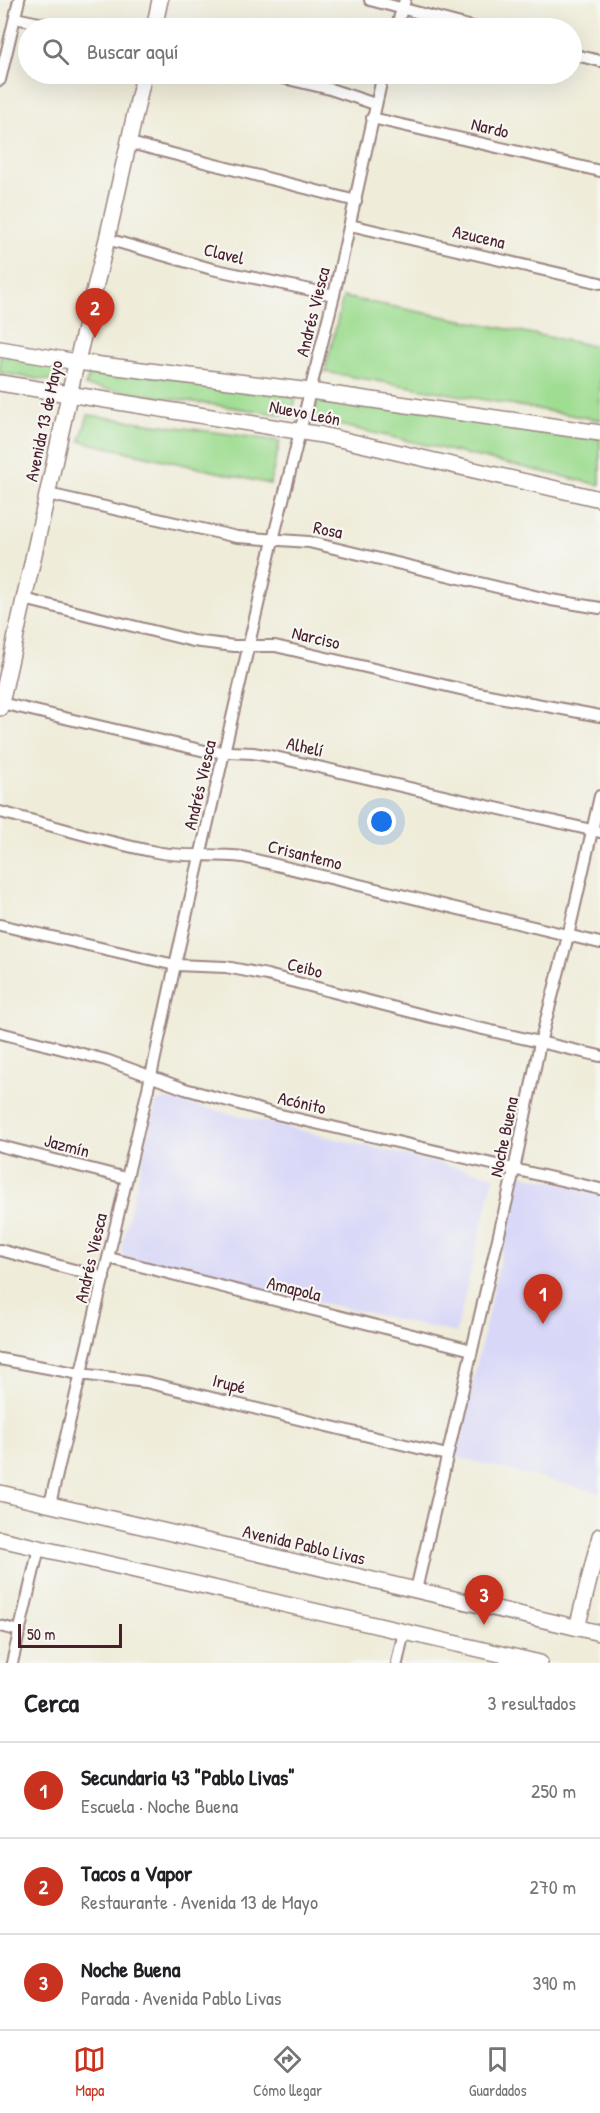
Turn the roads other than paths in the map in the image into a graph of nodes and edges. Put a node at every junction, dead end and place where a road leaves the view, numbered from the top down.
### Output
1 (19, 0) edge
2 (160, 0) edge
3 (370, 0) edge
4 (404, 4) edge
5 (15, 18) junction
6 (156, 18) edge
7 (447, 18) edge
8 (18, 19) edge
9 (5, 37) edge
10 (582, 56) edge
11 (600, 61) edge
12 (0, 80) edge
13 (142, 84) edge
14 (309, 84) edge
15 (380, 84) edge
16 (375, 104) junction
17 (372, 118) junction
18 (130, 143) junction
19 (600, 171) edge
20 (356, 201) junction
21 (350, 225) junction
22 (107, 239) junction
23 (600, 283) edge
24 (334, 295) junction
25 (0, 349) edge
26 (76, 362) junction
27 (0, 383) edge
28 (310, 391) junction
29 (69, 394) junction
30 (301, 431) junction
31 (600, 433) edge
32 (48, 494) junction
33 (600, 499) edge
34 (273, 540) junction
35 (24, 598) junction
36 (600, 608) edge
37 (250, 647) junction
38 (1, 706) edge
39 (600, 716) edge
40 (225, 753) junction
41 (600, 796) edge
42 (0, 812) edge
43 (596, 831) edge
44 (201, 855) junction
45 (0, 925) edge
46 (568, 936) junction
47 (600, 943) edge
48 (175, 965) junction
49 (0, 1033) edge
50 (540, 1043) junction
51 (600, 1056) edge
52 (151, 1076) junction
53 (0, 1146) edge
54 (514, 1170) junction
55 (126, 1178) junction
56 (600, 1190) edge
57 (0, 1250) edge
58 (109, 1258) junction
59 (104, 1278) junction
60 (472, 1350) junction
61 (0, 1359) edge
62 (80, 1374) junction
63 (447, 1455) junction
64 (0, 1492) edge
65 (50, 1504) junction
66 (600, 1536) edge
67 (0, 1539) edge
68 (39, 1548) junction
69 (416, 1590) junction
70 (0, 1626) edge
71 (577, 1628) junction
72 (20, 1631) junction
73 (404, 1631) junction
74 (600, 1633) edge
75 (12, 1663) edge
76 (397, 1663) edge
77 (540, 1663) edge

1 - 5 street
2 - 6 street
3 - 4 street
4 - 7 street
5 - 8 street
5 - 9 street
9 - 12 street
10 - 11 street
13 - 18 street, Avenida 13 de Mayo
14 - 16 street
15 - 16 street, Andrés Viesca
16 - 17 street, Andrés Viesca
17 - 19 street, Nardo
17 - 20 street, Andrés Viesca
18 - 20 street
18 - 22 street, Avenida 13 de Mayo
20 - 21 street, Andrés Viesca
21 - 23 street, Azucena
21 - 24 street, Andrés Viesca
22 - 24 street, Clavel
22 - 26 street, Avenida 13 de Mayo
24 - 28 street, Andrés Viesca
25 - 26 street, Nuevo León
26 - 28 street, Nuevo León
26 - 29 street, Avenida 13 de Mayo
27 - 29 street, Nuevo León
28 - 30 street, Andrés Viesca
28 - 31 street, Nuevo León
29 - 30 street, Nuevo León
29 - 32 street, Avenida 13 de Mayo
30 - 33 street, Nuevo León
30 - 34 street, Andrés Viesca
32 - 34 street, Rosa
32 - 35 street, Avenida 13 de Mayo
34 - 36 street, Rosa
34 - 37 street, Andrés Viesca
35 - 37 street, Narciso
35 - 38 street, Avenida 13 de Mayo
37 - 39 street, Narciso
37 - 40 street, Andrés Viesca
38 - 40 street, Alhelí
40 - 43 street, Alhelí
40 - 44 street, Andrés Viesca
41 - 43 street, Noche Buena
42 - 44 street, Crisantemo
43 - 46 street, Noche Buena
44 - 46 street, Crisantemo
44 - 48 street, Andrés Viesca
45 - 48 street, Ceibo
46 - 47 street, Crisantemo
46 - 50 street, Noche Buena
48 - 50 street, Ceibo
48 - 52 street, Andrés Viesca
49 - 52 street, Acónito
50 - 51 street, Ceibo
50 - 54 street, Noche Buena
52 - 54 street, Acónito
52 - 55 street, Andrés Viesca
53 - 55 street, Jazmín
54 - 56 street, Acónito
54 - 60 street, Noche Buena
55 - 58 street, Andrés Viesca
57 - 59 street
58 - 59 street, Andrés Viesca
58 - 60 street, Amapola
59 - 62 street, Andrés Viesca
60 - 63 street, Noche Buena
61 - 62 street, Irupé
62 - 63 street, Irupé
62 - 65 street, Andrés Viesca
63 - 69 street, Noche Buena
64 - 65 street, Avenida Pablo Livas
65 - 69 street, Avenida Pablo Livas
66 - 71 street
67 - 68 street
68 - 72 street
68 - 73 street
69 - 71 street, Avenida Pablo Livas
70 - 72 street
71 - 74 street, Avenida Pablo Livas
72 - 75 street
73 - 76 street
73 - 77 street

